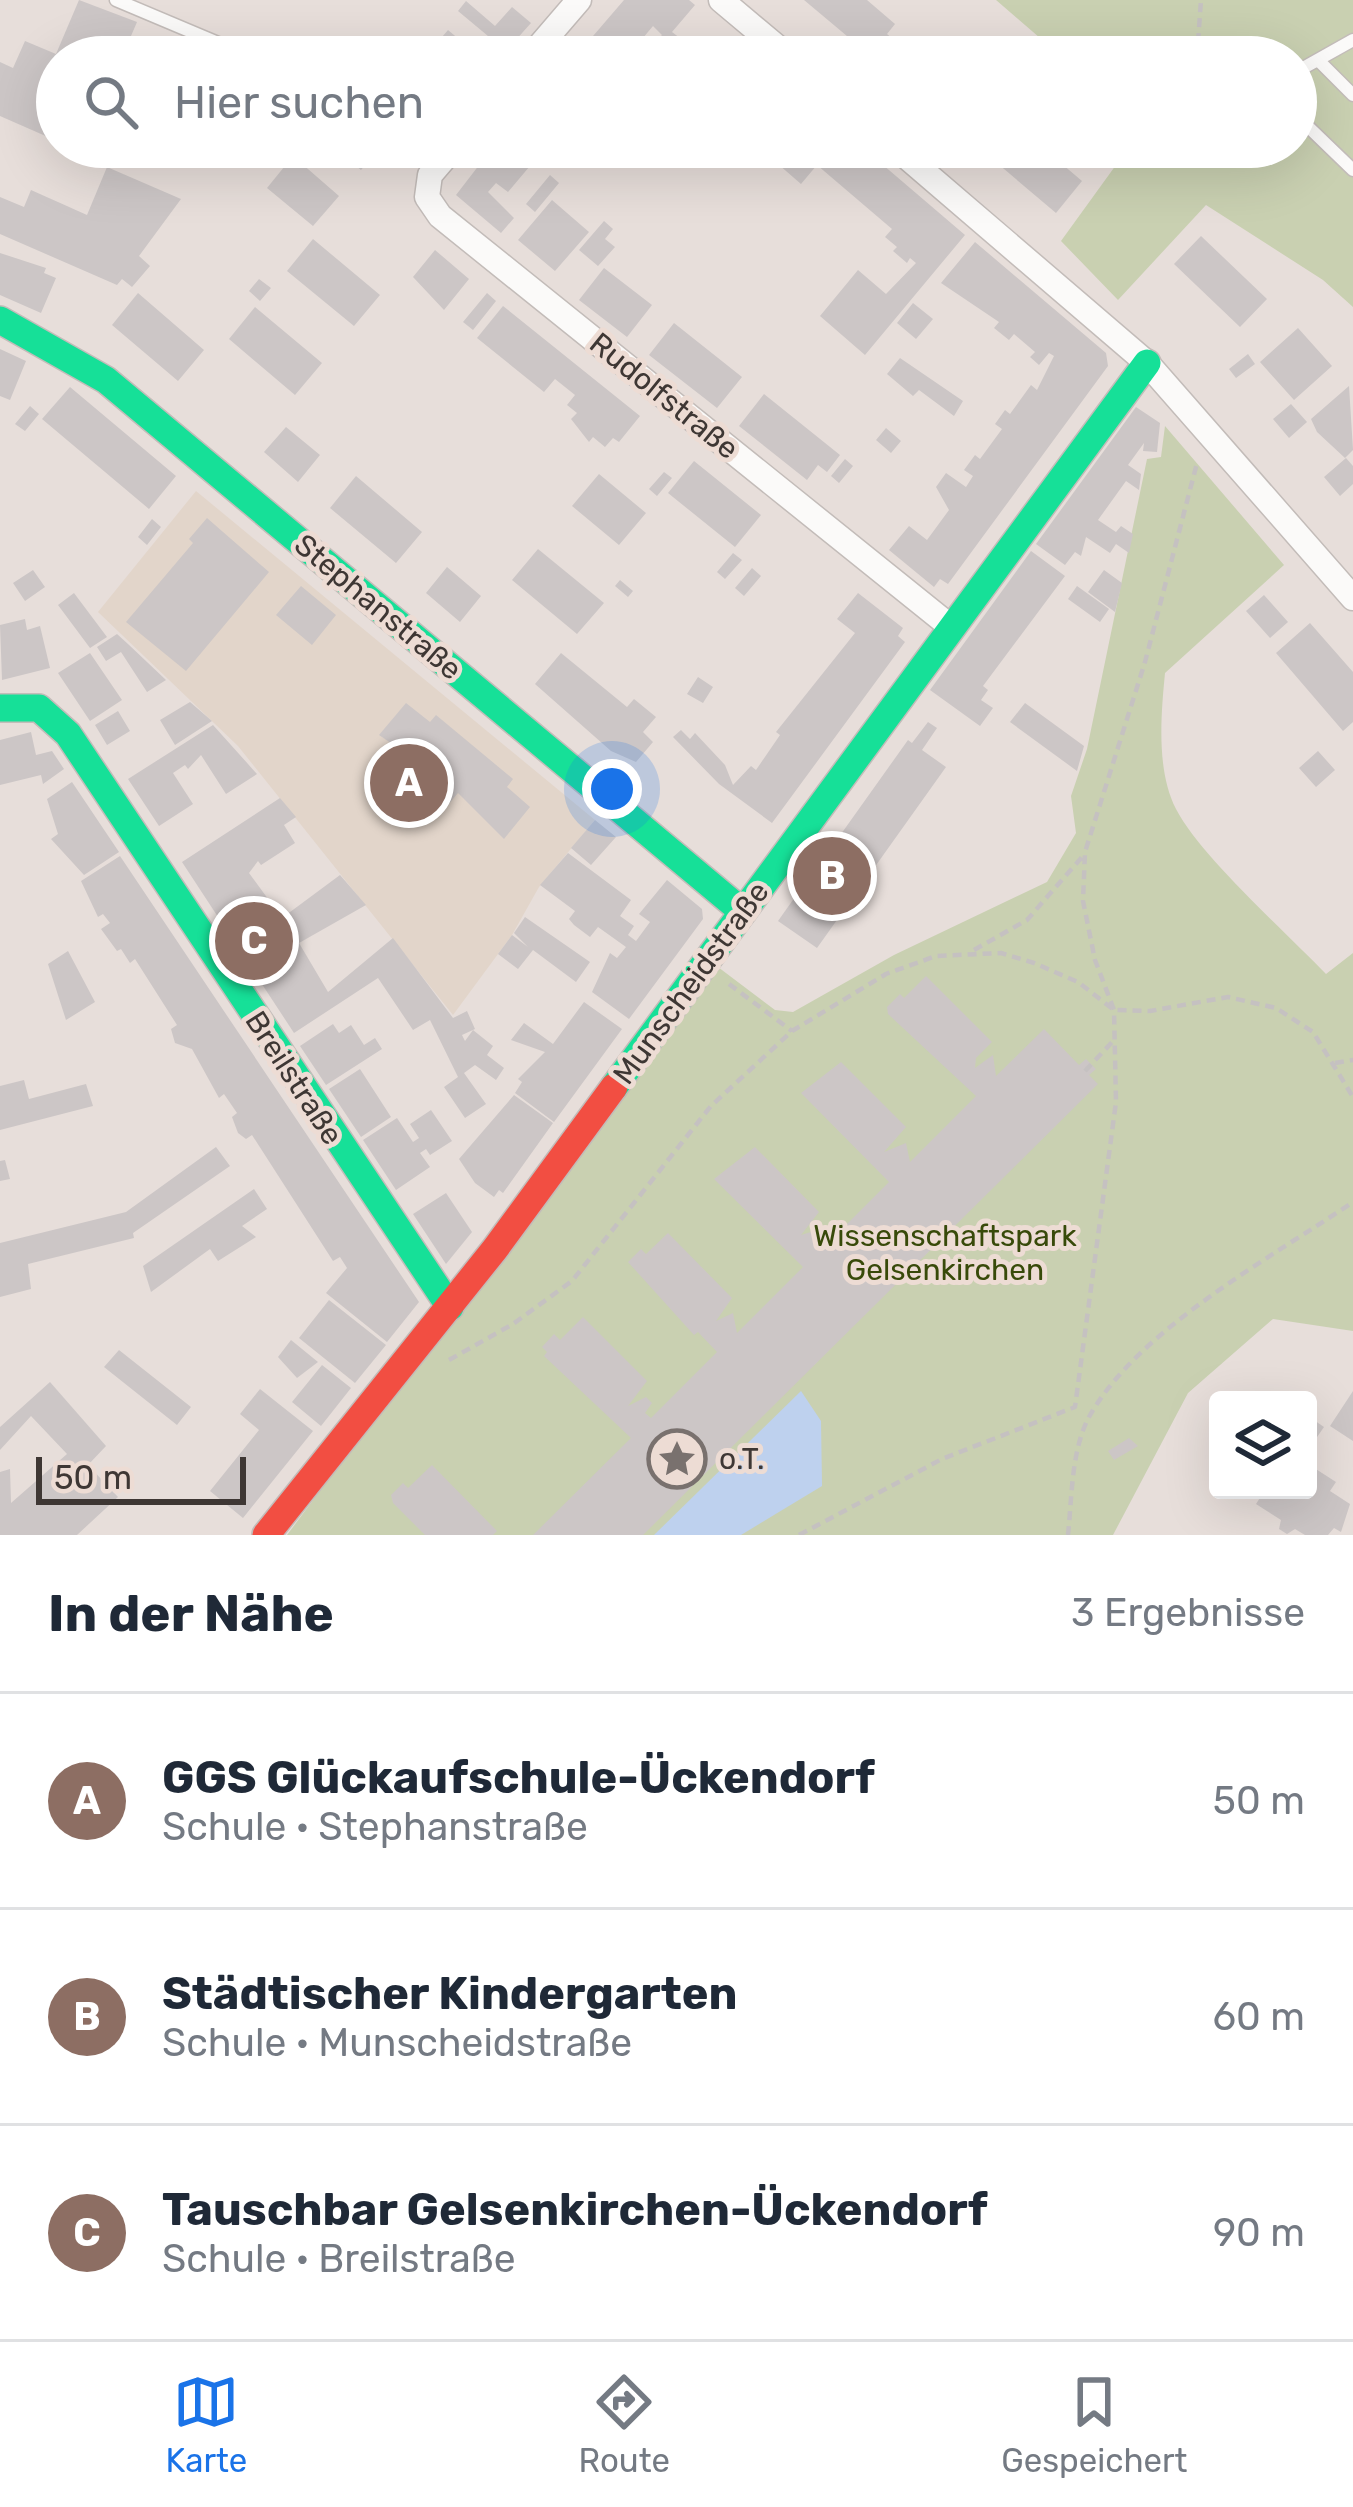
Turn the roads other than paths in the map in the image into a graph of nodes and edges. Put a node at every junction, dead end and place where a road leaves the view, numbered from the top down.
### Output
1 (116, 0) edge
2 (579, 0) edge
3 (722, 0) edge
4 (201, 36) edge
5 (548, 36) edge
6 (764, 36) edge
7 (1353, 40) edge
8 (1318, 60) joint
9 (1353, 95) edge
10 (1317, 135) edge
11 (436, 168) edge
12 (920, 168) edge
13 (1353, 170) edge
14 (0, 320) edge
15 (1147, 363) junction
16 (1353, 598) edge
17 (951, 627) junction
18 (0, 708) edge
19 (743, 912) junction
20 (450, 1307) junction
21 (266, 1535) edge

1 - 4 lane
2 - 5 street
3 - 6 street
7 - 8 lane
8 - 9 lane
10 - 13 lane
11 - 17 street, Rudolfstraße
12 - 15 street
14 - 19 street, Stephanstraße
15 - 16 street
15 - 17 street, Munscheidstraße
17 - 19 street, Munscheidstraße
18 - 20 street, Breilstraße
19 - 20 street, Munscheidstraße
20 - 21 street, Munscheidstraße

